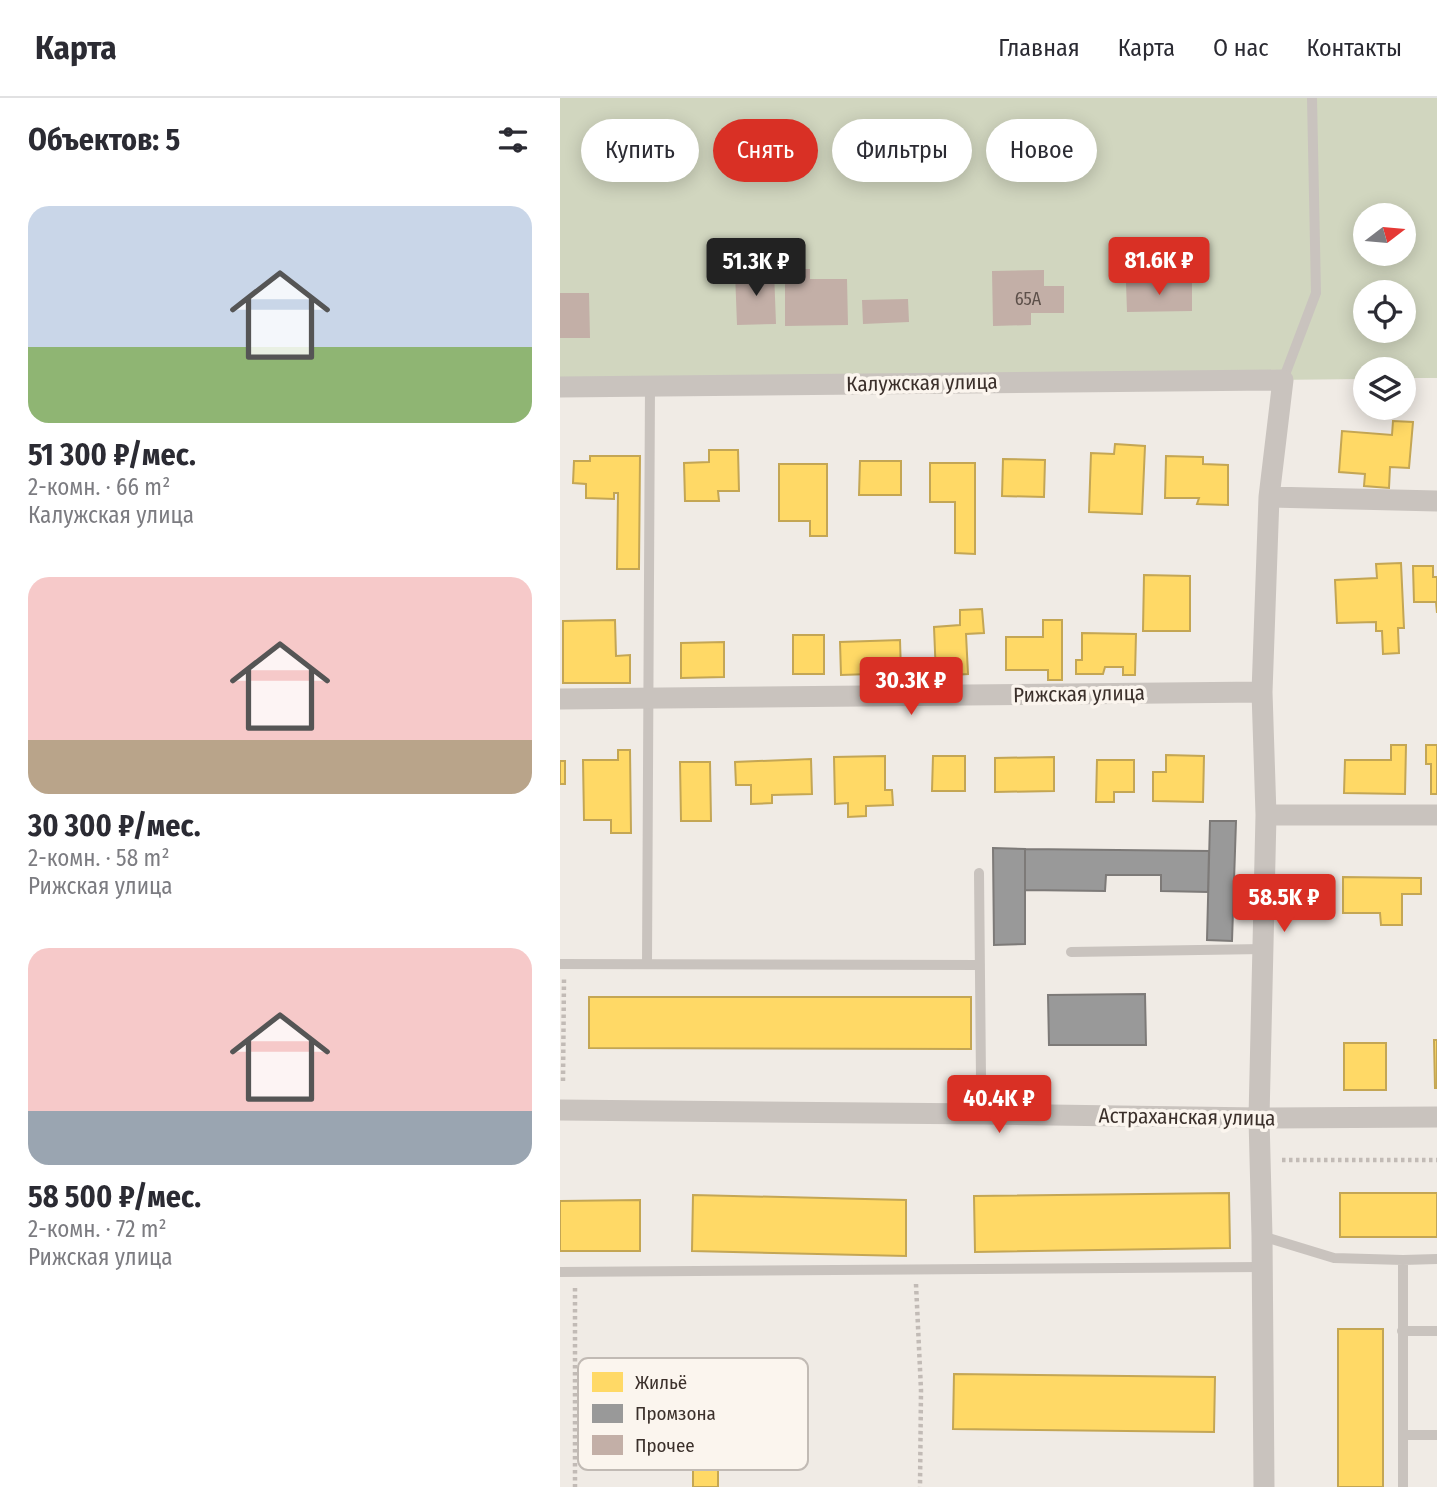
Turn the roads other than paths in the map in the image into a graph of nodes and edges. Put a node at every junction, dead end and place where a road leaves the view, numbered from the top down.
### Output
1 (1311, 98) edge
2 (1283, 380) junction
3 (650, 386) junction
4 (560, 387) edge
5 (1269, 497) junction
6 (1437, 501) edge
7 (1262, 692) junction
8 (649, 698) junction
9 (560, 699) edge
10 (1266, 815) junction
11 (1437, 815) edge
12 (979, 873) dead end
13 (1263, 949) junction
14 (1071, 952) dead end
15 (562, 964) edge
16 (647, 964) junction
17 (980, 965) junction
18 (560, 1110) edge
19 (984, 1114) junction
20 (1437, 1117) edge
21 (1259, 1118) junction
22 (1262, 1236) junction
23 (1437, 1259) edge
24 (1403, 1260) junction
25 (1262, 1267) junction
26 (560, 1272) edge
27 (1402, 1331) junction
28 (1437, 1331) edge
29 (1403, 1435) junction
30 (1437, 1435) edge
31 (1264, 1487) edge
32 (1403, 1487) edge

1 - 2 lane
2 - 3 street, Калужская улица
2 - 5 street
3 - 4 street, Калужская улица
3 - 8 lane
5 - 6 street
5 - 7 street
7 - 8 street, Рижская улица
7 - 10 street
8 - 9 street, Рижская улица
8 - 16 lane
10 - 11 street
10 - 13 street
12 - 17 lane
13 - 14 lane
13 - 21 street
15 - 16 lane
16 - 17 lane
17 - 19 lane
18 - 19 street, Астраханская улица
19 - 21 street, Астраханская улица
20 - 21 street, Астраханская улица
21 - 22 street
22 - 24 lane
22 - 25 street
23 - 24 lane
24 - 27 lane
25 - 26 lane
25 - 31 street
27 - 28 lane
27 - 29 lane
29 - 30 lane
29 - 32 lane

